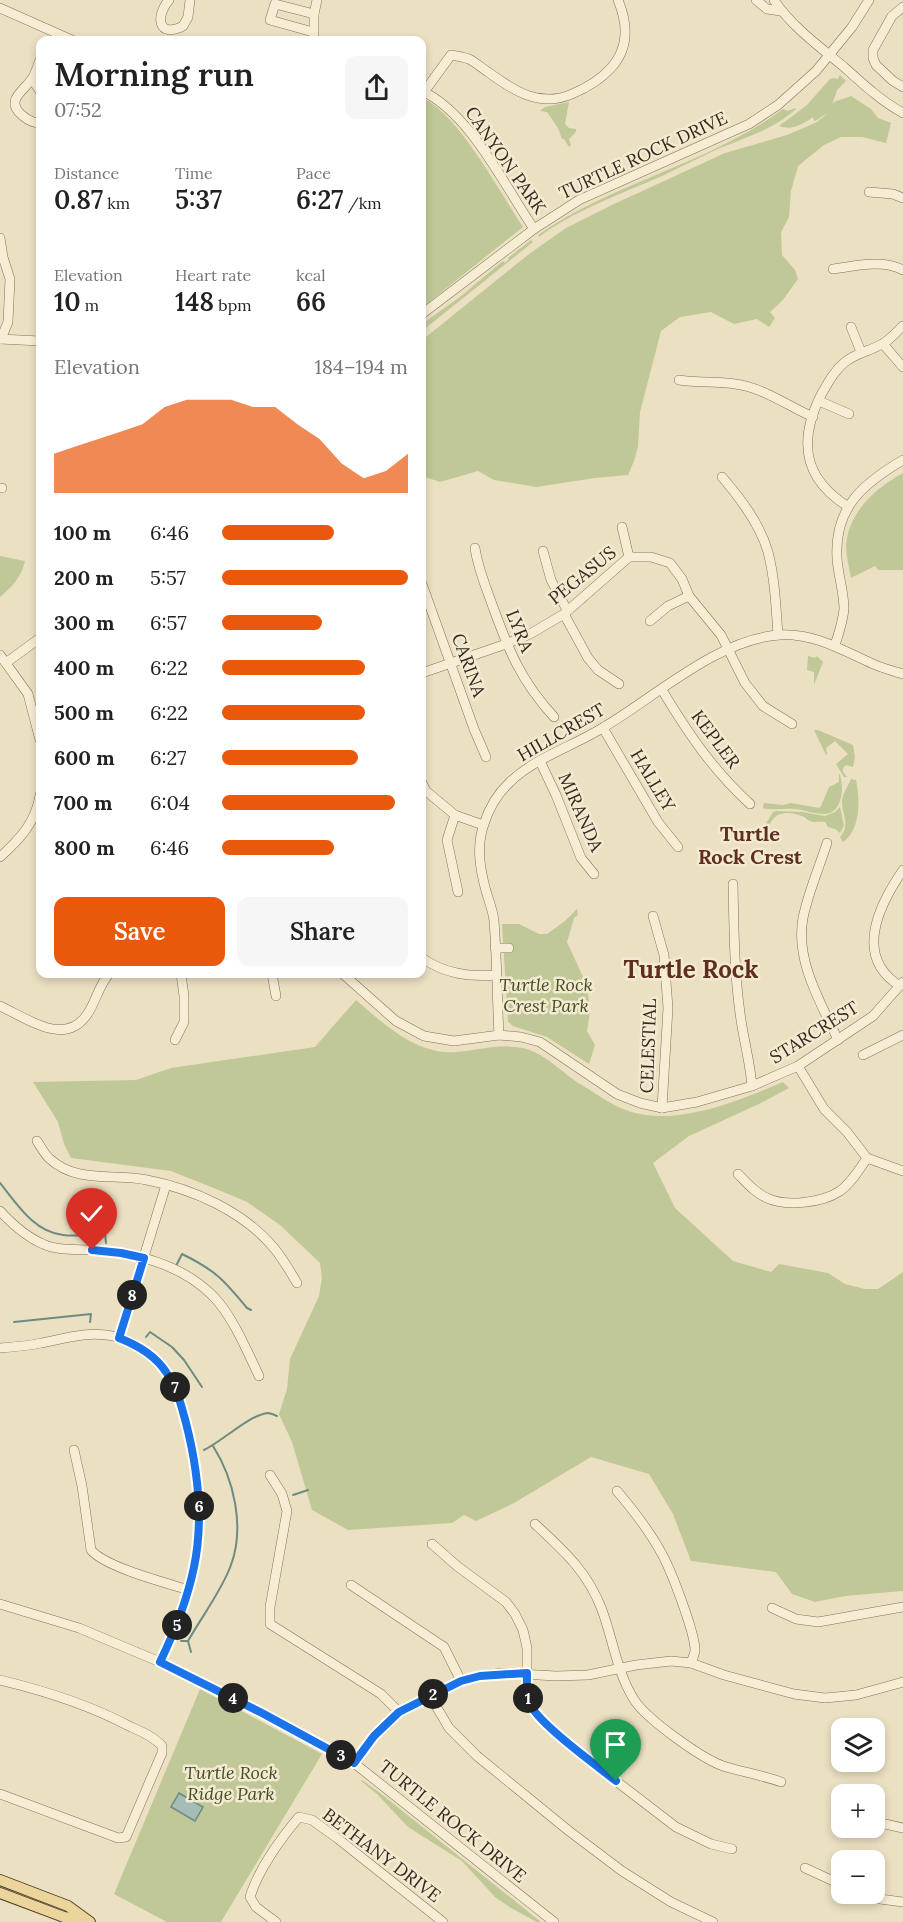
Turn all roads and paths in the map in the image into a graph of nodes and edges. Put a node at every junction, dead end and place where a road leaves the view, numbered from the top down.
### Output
1 (169, 0) edge
2 (190, 0) edge
3 (317, 0) edge
4 (618, 0) edge
5 (756, 0) edge
6 (774, 0) edge
7 (869, 0) edge
8 (863, 5) edge
9 (0, 8) edge
10 (903, 8) edge
11 (781, 11) junction
12 (314, 14) junction
13 (50, 36) edge
14 (313, 36) edge
15 (829, 55) junction
16 (36, 70) edge
17 (32, 79) junction
18 (36, 85) edge
19 (903, 87) edge
20 (426, 88) edge
21 (426, 93) edge
22 (903, 113) edge
23 (36, 123) edge
24 (869, 192) dead end
25 (903, 198) edge
26 (534, 229) junction
27 (0, 238) edge
28 (1, 260) edge
29 (833, 269) dead end
30 (903, 270) edge
31 (426, 311) edge
32 (903, 326) edge
33 (851, 327) dead end
34 (0, 338) edge
35 (36, 341) edge
36 (883, 344) junction
37 (861, 352) junction
38 (903, 367) edge
39 (679, 380) dead end
40 (819, 400) junction
41 (849, 414) dead end
42 (813, 417) junction
43 (903, 460) edge
44 (722, 477) dead end
45 (847, 506) junction
46 (622, 527) dead end
47 (475, 548) dead end
48 (543, 551) dead end
49 (629, 557) junction
50 (426, 595) edge
51 (689, 596) junction
52 (565, 612) junction
53 (650, 621) dead end
54 (778, 635) junction
55 (36, 640) edge
56 (506, 644) junction
57 (835, 645) junction
58 (728, 649) junction
59 (3, 659) edge
60 (451, 662) junction
61 (426, 671) edge
62 (903, 674) edge
63 (619, 684) dead end
64 (662, 690) junction
65 (554, 717) dead end
66 (792, 724) dead end
67 (36, 725) edge
68 (603, 728) junction
69 (486, 757) dead end
70 (540, 761) junction
71 (426, 791) edge
72 (750, 804) dead end
73 (36, 813) edge
74 (455, 815) junction
75 (483, 825) junction
76 (827, 843) dead end
77 (678, 847) dead end
78 (0, 857) edge
79 (903, 870) edge
80 (594, 874) dead end
81 (733, 884) dead end
82 (458, 892) dead end
83 (653, 916) dead end
84 (495, 948) junction
85 (509, 948) dead end
86 (426, 961) edge
87 (496, 975) junction
88 (105, 978) edge
89 (182, 978) edge
90 (273, 978) edge
91 (348, 978) edge
92 (901, 984) edge
93 (276, 996) dead end
94 (0, 1006) edge
95 (499, 1035) junction
96 (903, 1035) edge
97 (176, 1040) dead end
98 (838, 1040) junction
99 (863, 1055) dead end
100 (798, 1066) junction
101 (752, 1086) junction
102 (662, 1108) junction
103 (37, 1141) dead end
104 (867, 1158) junction
105 (903, 1171) edge
106 (738, 1174) dead end
107 (166, 1185) junction
108 (0, 1210) edge
109 (144, 1258) junction
110 (297, 1283) dead end
111 (119, 1338) junction
112 (0, 1348) edge
113 (259, 1376) dead end
114 (74, 1450) dead end
115 (270, 1475) dead end
116 (617, 1491) dead end
117 (535, 1524) dead end
118 (432, 1544) dead end
119 (351, 1585) dead end
120 (189, 1590) junction
121 (0, 1604) edge
122 (903, 1607) edge
123 (772, 1608) dead end
124 (160, 1662) junction
125 (691, 1663) junction
126 (620, 1669) junction
127 (527, 1673) junction
128 (0, 1680) edge
129 (461, 1681) junction
130 (903, 1682) edge
131 (430, 1696) junction
132 (399, 1712) junction
133 (354, 1763) junction
134 (781, 1782) dead end
135 (0, 1794) edge
136 (885, 1824) edge
137 (903, 1828) edge
138 (732, 1849) dead end
139 (805, 1868) dead end
140 (0, 1880) edge
141 (831, 1880) edge
142 (0, 1893) edge
143 (885, 1900) edge
144 (903, 1902) edge
145 (88, 1922) edge
146 (276, 1922) edge
147 (443, 1922) edge
148 (554, 1922) edge
149 (713, 1922) edge

1 - 2 street
3 - 12 street
4 - 20 street
5 - 11 street
6 - 11 street
7 - 8 street, TURTLE ROCK DRIVE
8 - 15 street, TURTLE ROCK DRIVE
9 - 13 street
10 - 19 street
11 - 15 street
12 - 14 street
12 - 14 street
15 - 22 street
15 - 26 street, TURTLE ROCK DRIVE
16 - 17 street
17 - 18 street
17 - 23 street
21 - 26 street, CANYON PARK
24 - 25 street
26 - 31 street, TURTLE ROCK DRIVE
27 - 28 street
28 - 34 street
29 - 30 street
32 - 36 street
33 - 37 street
34 - 35 street
36 - 37 street
36 - 38 street
37 - 40 street
39 - 42 street
40 - 41 street
40 - 42 street
42 - 45 street
43 - 45 street
44 - 54 street
45 - 57 street
46 - 49 street
47 - 56 street, LYRA
48 - 52 street
49 - 51 street, PEGASUS
49 - 52 street, PEGASUS
50 - 60 street, CARINA
51 - 53 street
51 - 58 street, PEGASUS
52 - 56 street, PEGASUS
52 - 63 street
54 - 57 street, HILLCREST
54 - 58 street, HILLCREST
55 - 59 street
56 - 60 street, PEGASUS
56 - 65 street, LYRA
57 - 62 street
58 - 64 street, HILLCREST
58 - 66 street, PEGASUS
59 - 67 street
60 - 61 street, PEGASUS
60 - 69 street, CARINA
64 - 68 street, HILLCREST
64 - 72 street, KEPLER
68 - 70 street, HILLCREST
68 - 77 street, HALLEY
70 - 75 street, HILLCREST
70 - 80 street, MIRANDA
71 - 74 street
73 - 78 street
74 - 75 street
74 - 82 street
75 - 84 street, HILLCREST
76 - 98 street
79 - 92 street
81 - 101 street
83 - 102 street, CELESTIAL
84 - 85 street
84 - 87 street, HILLCREST
86 - 87 street
87 - 95 street, HILLCREST
88 - 94 street
89 - 97 street
90 - 93 street
91 - 95 street, STARCREST
92 - 98 street, STARCREST
95 - 102 street, STARCREST
96 - 99 street
98 - 100 street, STARCREST
100 - 101 street, STARCREST
100 - 104 street
101 - 102 street, STARCREST
103 - 107 street
104 - 105 street
104 - 106 street
107 - 109 street
107 - 110 street
108 - 109 street
109 - 111 street
109 - 113 street
111 - 112 street
111 - 120 street
114 - 120 street
115 - 132 street
116 - 125 street
117 - 126 street
118 - 127 street
119 - 129 street
120 - 124 street
121 - 124 street, TURTLE ROCK DRIVE
122 - 123 street
124 - 133 street, TURTLE ROCK DRIVE
125 - 126 street
125 - 130 street
126 - 127 street
126 - 134 street
127 - 129 street
127 - 138 street
128 - 135 street
129 - 131 street
131 - 132 street
131 - 149 street
132 - 133 street
133 - 148 street, TURTLE ROCK DRIVE
136 - 137 street
139 - 141 street
140 - 145 main road
142 - 145 main road
143 - 144 street
146 - 147 street, BETHANY DRIVE

